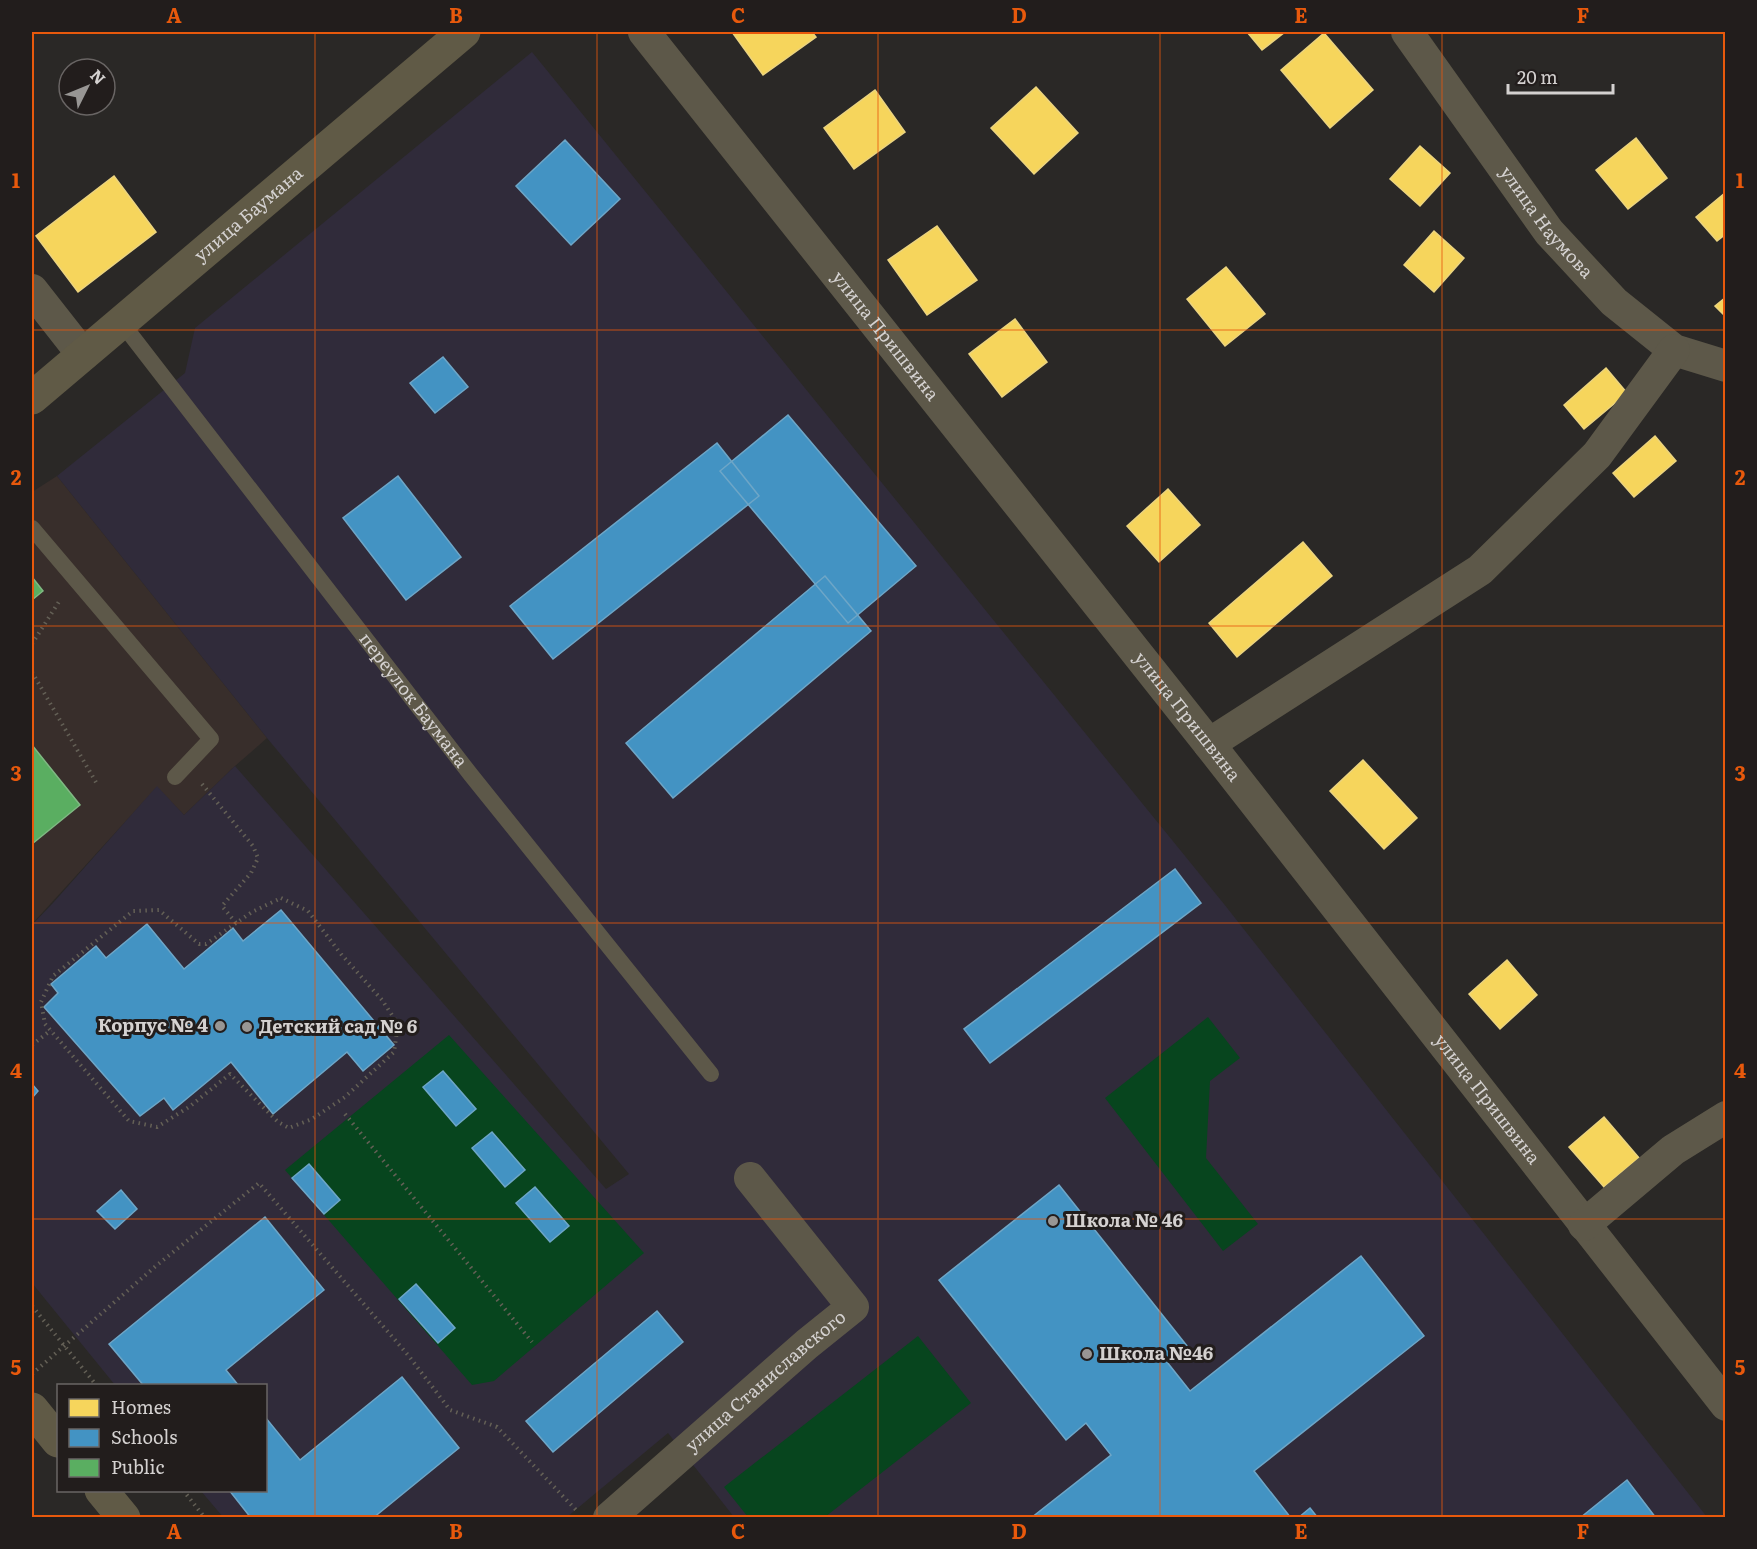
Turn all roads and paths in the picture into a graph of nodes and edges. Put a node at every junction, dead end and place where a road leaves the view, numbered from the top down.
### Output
1 (464, 32) edge
2 (644, 32) edge
3 (1407, 32) edge
4 (32, 290) edge
5 (121, 322) junction
6 (1674, 350) junction
7 (83, 355) junction
8 (1725, 366) edge
9 (32, 398) edge
10 (32, 528) edge
11 (53, 591) dead end
12 (32, 644) edge
13 (32, 672) edge
14 (1209, 744) junction
15 (179, 772) joint
16 (97, 784) dead end
17 (236, 923) junction
18 (51, 1030) junction
19 (32, 1045) edge
20 (711, 1074) dead end
21 (345, 1114) dead end
22 (1725, 1117) edge
23 (750, 1178) dead end
24 (1584, 1225) junction
25 (32, 1306) edge
26 (532, 1342) dead end
27 (64, 1345) junction
28 (32, 1374) edge
29 (95, 1384) edge
30 (1725, 1406) edge
31 (32, 1409) edge
32 (57, 1440) edge
33 (102, 1492) edge
34 (184, 1492) edge
35 (124, 1518) edge
36 (206, 1518) edge
37 (583, 1518) edge
38 (609, 1518) edge

1 - 5 main road, улица Баумана
2 - 14 street, улица Пришвина
3 - 6 street, улица Наумова
4 - 7 street
5 - 7 main road, улица Баумана
5 - 20 lane, переулок Баумана
6 - 8 street, улица Наумова
6 - 14 street
7 - 9 main road, улица Баумана
10 - 15 lane
11 - 12 path
13 - 16 path
14 - 24 street, улица Пришвина
15 - 17 path
17 - 18 path
17 - 18 path
18 - 19 path
21 - 26 path
22 - 24 street
23 - 38 street, улица Станиславского
24 - 30 street, улица Пришвина
25 - 27 path
27 - 28 path
27 - 29 path
27 - 37 path
31 - 32 main road
33 - 35 main road
34 - 36 path

